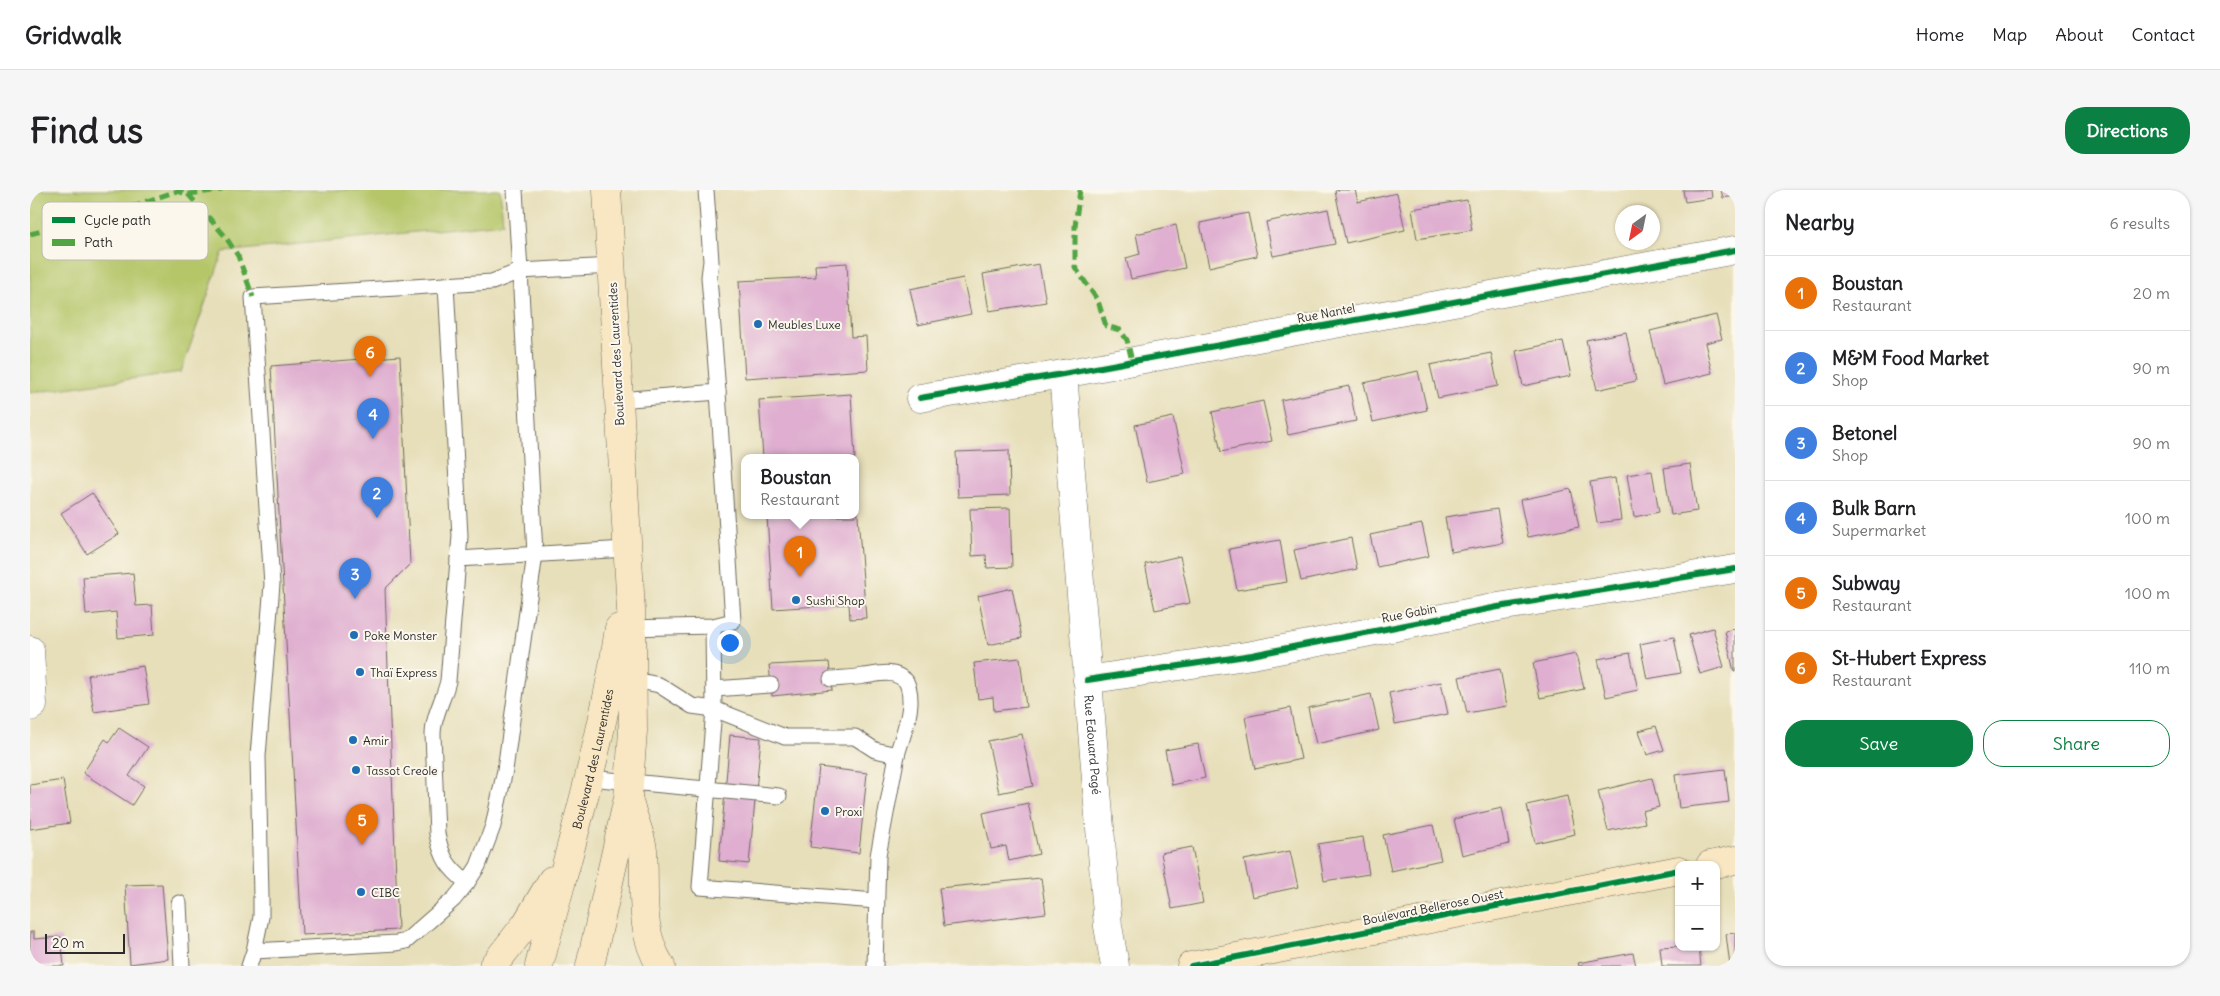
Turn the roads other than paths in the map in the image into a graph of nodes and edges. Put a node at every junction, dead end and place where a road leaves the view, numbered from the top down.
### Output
1 (515, 190) edge
2 (607, 190) edge
3 (706, 190) edge
4 (1735, 250) edge
5 (612, 266) junction
6 (520, 271) junction
7 (446, 285) junction
8 (1063, 374) junction
9 (718, 392) junction
10 (920, 398) dead end
11 (618, 400) junction
12 (626, 549) junction
13 (535, 554) junction
14 (458, 559) junction
15 (1735, 569) edge
16 (713, 626) junction
17 (626, 628) junction
18 (30, 650) edge
19 (623, 677) junction
20 (831, 678) dead end
21 (1087, 680) junction
22 (771, 685) dead end
23 (714, 689) junction
24 (30, 707) edge
25 (714, 709) junction
26 (897, 755) junction
27 (589, 778) junction
28 (708, 788) junction
29 (629, 790) junction
30 (779, 796) dead end
31 (568, 853) junction
32 (1735, 860) edge
33 (1720, 863) edge
34 (1675, 871) edge
35 (467, 883) junction
36 (876, 901) junction
37 (178, 903) dead end
38 (254, 951) junction
39 (182, 966) edge
40 (249, 966) edge
41 (493, 966) edge
42 (539, 966) edge
43 (590, 966) edge
44 (661, 966) edge
45 (875, 966) edge
46 (1115, 966) edge
47 (1191, 966) edge

1 - 6 lane
2 - 5 main road, Boulevard des Laurentides
3 - 9 lane
4 - 8 street, Rue Nantel
5 - 6 lane
5 - 11 main road, Boulevard des Laurentides
6 - 7 lane
6 - 13 lane
7 - 14 lane
7 - 38 lane
8 - 10 street, Rue Nantel
8 - 21 street, Rue Edouard Pagé
9 - 11 lane
9 - 16 lane
11 - 12 main road, Boulevard des Laurentides
12 - 13 lane
12 - 17 main road, Boulevard des Laurentides
13 - 14 lane
13 - 35 lane
14 - 35 lane
15 - 21 street, Rue Gabin
16 - 17 lane
16 - 23 lane
17 - 19 main road, Boulevard des Laurentides
18 - 24 street
19 - 25 lane
19 - 27 main road, Boulevard des Laurentides
19 - 29 main road, Boulevard des Laurentides
20 - 26 lane
21 - 46 street, Rue Edouard Pagé
22 - 23 lane
23 - 25 lane
25 - 26 lane
25 - 28 lane
26 - 36 lane
27 - 29 lane
27 - 31 main road, Boulevard des Laurentides
28 - 29 lane
28 - 30 lane
28 - 36 lane
29 - 43 main road, Boulevard des Laurentides
29 - 44 main road
31 - 41 main road
31 - 42 main road, Boulevard des Laurentides
32 - 33 main road
34 - 47 main road, Boulevard Bellerose Ouest
35 - 38 lane
36 - 45 lane
37 - 39 lane
38 - 40 lane

